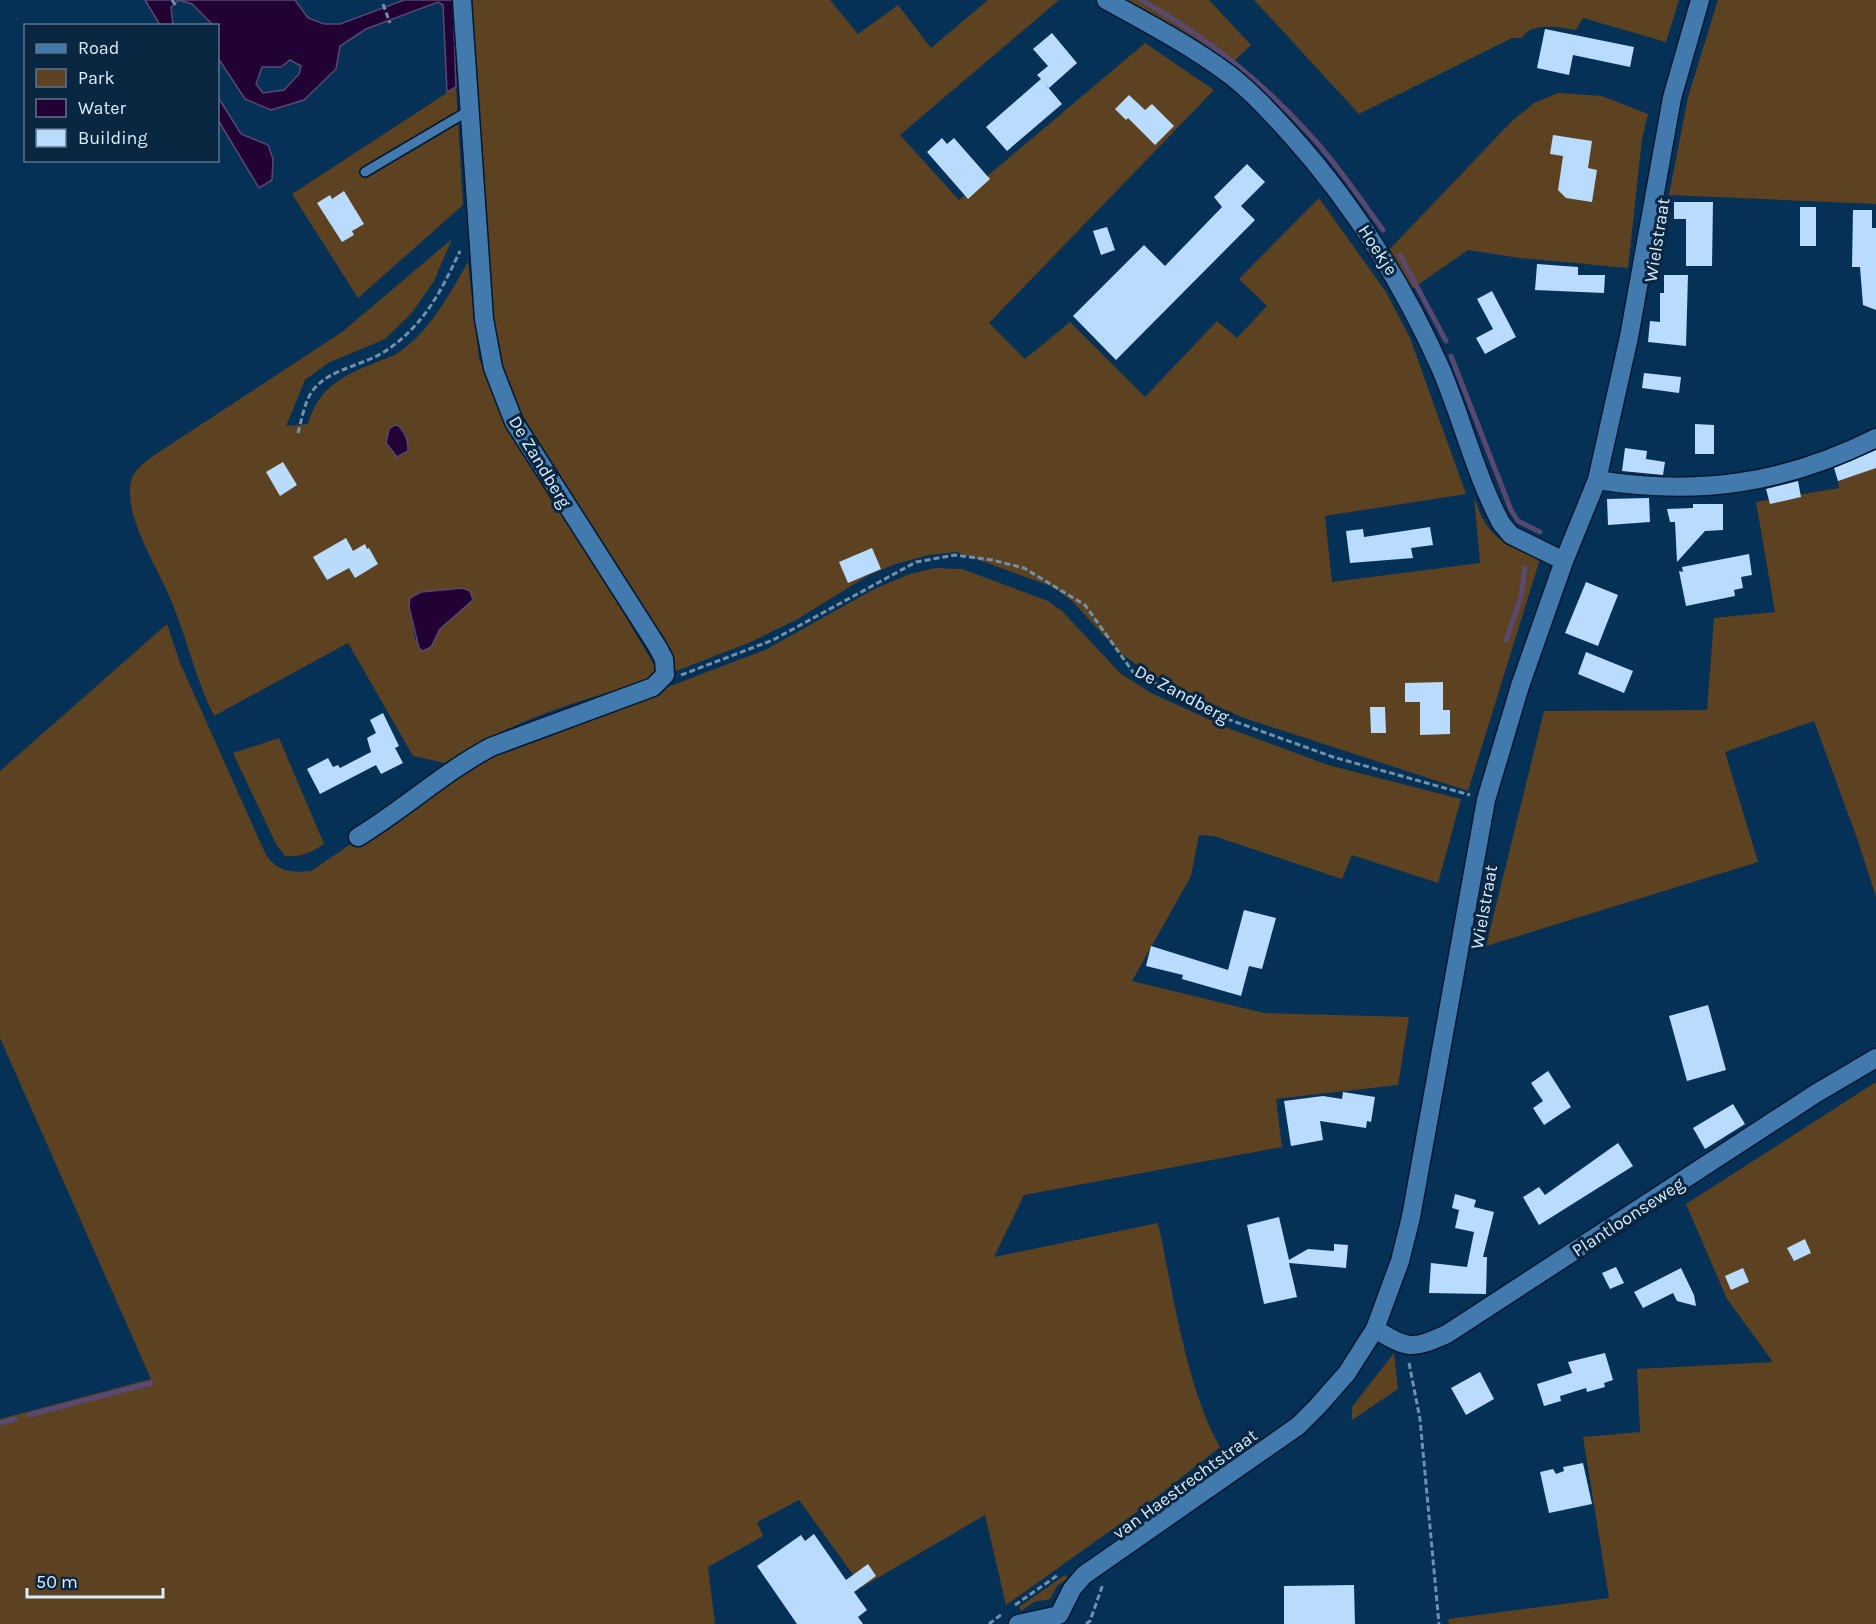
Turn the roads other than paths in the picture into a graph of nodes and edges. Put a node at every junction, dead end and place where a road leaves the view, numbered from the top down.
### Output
1 (462, 0) edge
2 (1106, 0) edge
3 (1700, 0) edge
4 (470, 110) junction
5 (365, 172) dead end
6 (1876, 438) edge
7 (1597, 480) junction
8 (1564, 561) junction
9 (358, 837) dead end
10 (1876, 1058) edge
11 (1375, 1329) junction
12 (1012, 1614) edge
13 (1062, 1619) edge

1 - 4 street, De Zandberg
2 - 8 street, Hoekje
3 - 7 street, Wielstraat
4 - 5 lane
4 - 9 street, De Zandberg
6 - 7 street
7 - 8 street, Wielstraat
8 - 11 street, Wielstraat
10 - 11 street, Plantloonseweg
11 - 13 street, van Haestrechtstraat
12 - 13 street, van Haestrechtstraat

